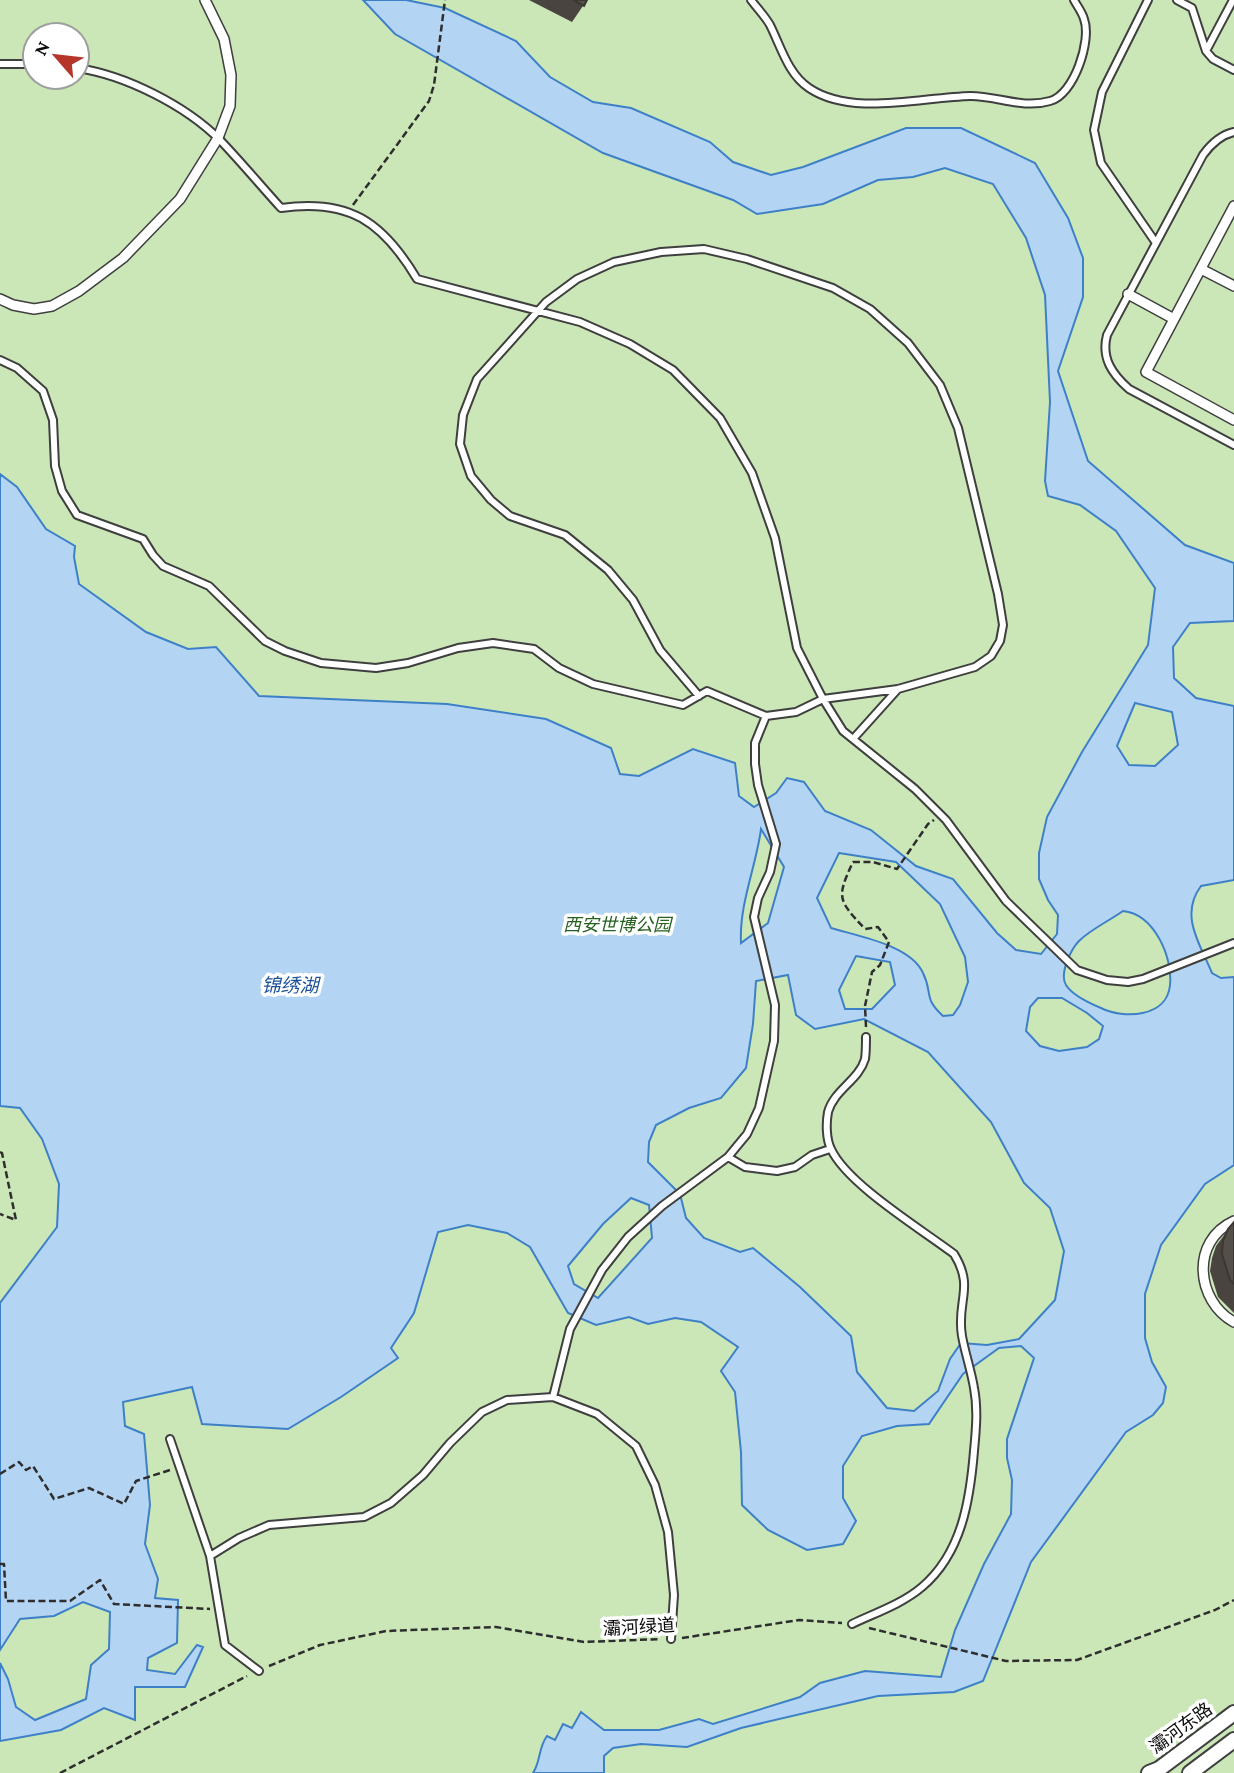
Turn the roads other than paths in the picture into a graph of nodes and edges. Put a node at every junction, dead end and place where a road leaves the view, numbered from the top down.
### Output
1 (205, 0) edge
2 (751, 0) edge
3 (1074, 0) edge
4 (1148, 0) edge
5 (1177, 0) edge
6 (1233, 0) edge
7 (1206, 51) junction
8 (0, 64) edge
9 (21, 64) edge
10 (91, 70) edge
11 (1234, 70) edge
12 (1234, 132) edge
13 (218, 138) junction
14 (1234, 206) edge
15 (1156, 243) junction
16 (1201, 269) junction
17 (1234, 286) edge
18 (1128, 294) junction
19 (0, 299) edge
20 (536, 312) junction
21 (1174, 319) junction
22 (0, 360) edge
23 (1232, 415) edge
24 (1234, 445) edge
25 (898, 689) junction
26 (699, 696) junction
27 (823, 699) junction
28 (766, 716) junction
29 (853, 740) junction
30 (1234, 943) edge
31 (866, 1037) road end
32 (830, 1149) junction
33 (728, 1157) junction
34 (1234, 1221) edge
35 (1234, 1322) edge
36 (553, 1397) junction
37 (170, 1439) dead end
38 (210, 1556) junction
39 (852, 1624) road end
40 (671, 1639) road end
41 (259, 1671) road end
42 (1234, 1713) edge
43 (1234, 1740) edge
44 (1149, 1773) edge
45 (1190, 1773) edge

1 - 13 street
2 - 3 lane
4 - 15 lane
5 - 7 lane
6 - 7 lane
7 - 11 lane
8 - 9 lane
10 - 13 lane
12 - 15 lane
13 - 19 street
13 - 20 lane
14 - 16 street
15 - 18 lane
16 - 17 street
16 - 21 street
18 - 21 street
18 - 24 lane
20 - 25 lane
20 - 26 lane
20 - 27 lane
21 - 23 street
22 - 26 lane
25 - 27 lane
25 - 29 lane
26 - 28 lane
27 - 28 lane
27 - 29 lane
28 - 33 lane
29 - 30 lane
31 - 32 lane
32 - 33 lane
32 - 39 lane
33 - 36 lane
34 - 35 street
36 - 38 lane
36 - 40 lane
37 - 38 lane
38 - 41 lane
42 - 44 street, 灞河东路
43 - 45 street

